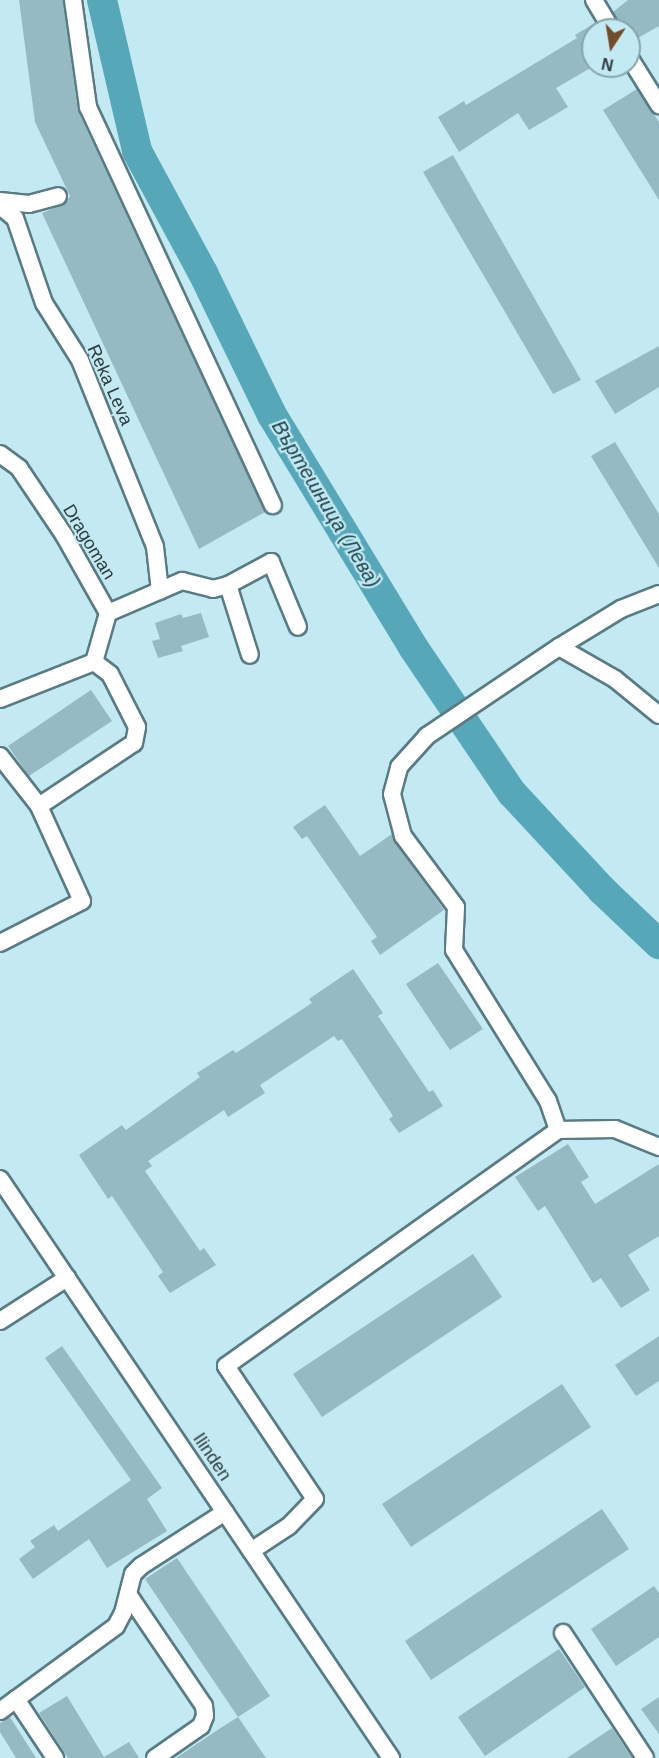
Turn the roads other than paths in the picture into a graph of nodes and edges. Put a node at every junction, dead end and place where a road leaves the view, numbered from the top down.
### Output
1 (73, 0) edge
2 (594, 0) edge
3 (605, 18) edge
4 (641, 76) edge
5 (659, 105) edge
6 (58, 195) dead end
7 (0, 201) edge
8 (0, 206) edge
9 (0, 454) edge
10 (273, 505) dead end
11 (228, 585) junction
12 (160, 591) junction
13 (659, 594) edge
14 (108, 614) junction
15 (298, 627) dead end
16 (559, 647) junction
17 (250, 655) dead end
18 (94, 662) junction
19 (0, 699) edge
20 (659, 715) edge
21 (0, 756) edge
22 (39, 806) junction
23 (0, 944) edge
24 (558, 1130) junction
25 (659, 1147) edge
26 (0, 1179) edge
27 (67, 1278) junction
28 (1, 1321) edge
29 (225, 1512) junction
30 (251, 1551) junction
31 (128, 1594) junction
32 (563, 1633) dead end
33 (16, 1699) junction
34 (0, 1711) edge
35 (55, 1758) edge
36 (155, 1758) edge
37 (391, 1758) edge
38 (645, 1758) edge

1 - 10 street
2 - 3 street
4 - 5 street
6 - 7 street
8 - 12 street, Reka Leva
9 - 14 street, Dragoman
11 - 12 street
11 - 15 street
11 - 17 street
12 - 14 street
13 - 16 street
14 - 18 street
16 - 20 street
16 - 24 street
18 - 19 street
18 - 22 street
21 - 22 street
22 - 23 street
24 - 25 street
24 - 30 street
26 - 27 street, Ilinden
27 - 28 street
27 - 29 street, Ilinden
29 - 30 street, Ilinden
29 - 31 street
30 - 37 street, Ilinden
31 - 33 street
31 - 36 street
32 - 38 street
33 - 34 street
33 - 35 street

